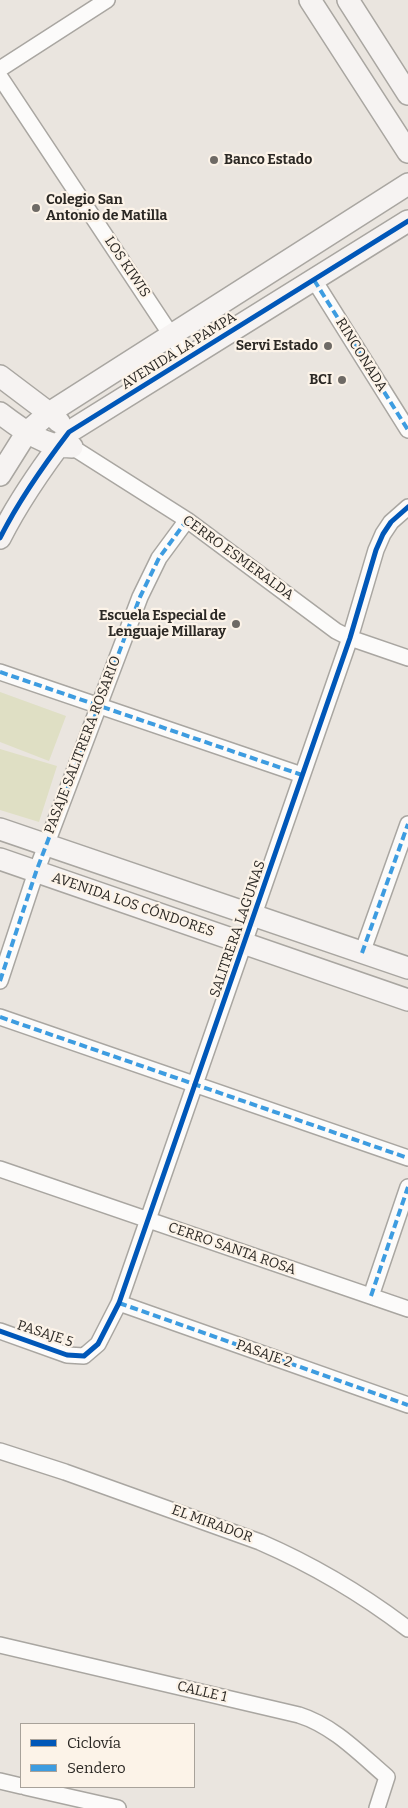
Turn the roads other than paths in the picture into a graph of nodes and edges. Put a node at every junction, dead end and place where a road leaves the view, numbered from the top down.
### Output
1 (106, 0) edge
2 (310, 0) edge
3 (348, 0) edge
4 (0, 69) edge
5 (0, 77) edge
6 (408, 94) edge
7 (408, 152) edge
8 (408, 184) edge
9 (408, 221) edge
10 (314, 280) junction
11 (172, 334) junction
12 (187, 359) junction
13 (0, 376) edge
14 (0, 413) edge
15 (49, 413) junction
16 (408, 430) edge
17 (27, 432) junction
18 (66, 442) junction
19 (0, 475) edge
20 (408, 508) edge
21 (187, 520) junction
22 (0, 538) edge
23 (350, 638) junction
24 (408, 658) edge
25 (0, 672) edge
26 (98, 705) junction
27 (302, 775) junction
28 (408, 824) edge
29 (0, 829) edge
30 (46, 844) junction
31 (0, 859) edge
32 (36, 872) junction
33 (254, 916) junction
34 (244, 943) junction
35 (362, 953) junction
36 (408, 968) edge
37 (0, 981) edge
38 (408, 1000) edge
39 (0, 1017) edge
40 (196, 1084) junction
41 (408, 1158) edge
42 (0, 1169) edge
43 (408, 1187) edge
44 (149, 1220) junction
45 (371, 1296) junction
46 (119, 1302) junction
47 (408, 1309) edge
48 (0, 1332) edge
49 (84, 1356) joint
50 (408, 1405) edge
51 (0, 1451) edge
52 (408, 1629) edge
53 (0, 1645) edge
54 (0, 1781) edge
55 (20, 1785) edge
56 (32, 1788) edge
57 (118, 1808) edge
58 (377, 1808) edge

1 - 4 street
2 - 7 street
3 - 6 street
5 - 11 street, LOS KIWIS
8 - 11 street, AVENIDA LA PAMPA
9 - 10 street, AVENIDA LA PAMPA
10 - 12 street, AVENIDA LA PAMPA
10 - 16 street, RINCONADA
11 - 12 street, LOS KIWIS
11 - 15 street, AVENIDA LA PAMPA
12 - 18 street, AVENIDA LA PAMPA
13 - 15 street, CERRO ESMERALDA
14 - 17 street, CERRO ESMERALDA
15 - 17 street, AVENIDA LA PAMPA
15 - 18 street, CERRO ESMERALDA
17 - 18 street, CERRO ESMERALDA
17 - 19 street, AVENIDA LA PAMPA
18 - 21 street, CERRO ESMERALDA
18 - 22 street, AVENIDA LA PAMPA
20 - 23 street, SALITRERA LAGUNAS
21 - 23 street, CERRO ESMERALDA
21 - 26 street, PASAJE SALITRERA ROSARIO
23 - 24 street, CERRO ESMERALDA
23 - 27 street, SALITRERA LAGUNAS
25 - 26 street
26 - 27 street
26 - 30 street, PASAJE SALITRERA ROSARIO
27 - 33 street, SALITRERA LAGUNAS
28 - 35 street
29 - 30 street, AVENIDA LOS CÓNDORES
30 - 32 street, PASAJE SALITRERA ROSARIO
30 - 33 street, AVENIDA LOS CÓNDORES
31 - 32 street, AVENIDA LOS CÓNDORES
32 - 34 street, AVENIDA LOS CÓNDORES
32 - 37 street, PASAJE SALITRERA ROSARIO
33 - 34 street, SALITRERA LAGUNAS
33 - 35 street, AVENIDA LOS CÓNDORES
34 - 38 street, AVENIDA LOS CÓNDORES
34 - 40 street, SALITRERA LAGUNAS
35 - 36 street, AVENIDA LOS CÓNDORES
39 - 40 street
40 - 41 street
40 - 44 street, SALITRERA LAGUNAS
42 - 44 street, CERRO SANTA ROSA
43 - 45 street
44 - 45 street, CERRO SANTA ROSA
44 - 46 street, SALITRERA LAGUNAS
45 - 47 street, CERRO SANTA ROSA
46 - 49 street, SALITRERA LAGUNAS
46 - 50 street, PASAJE 2
48 - 49 street, PASAJE 5
51 - 52 street, EL MIRADOR
53 - 58 street, CALLE 1
54 - 55 street
56 - 57 street

